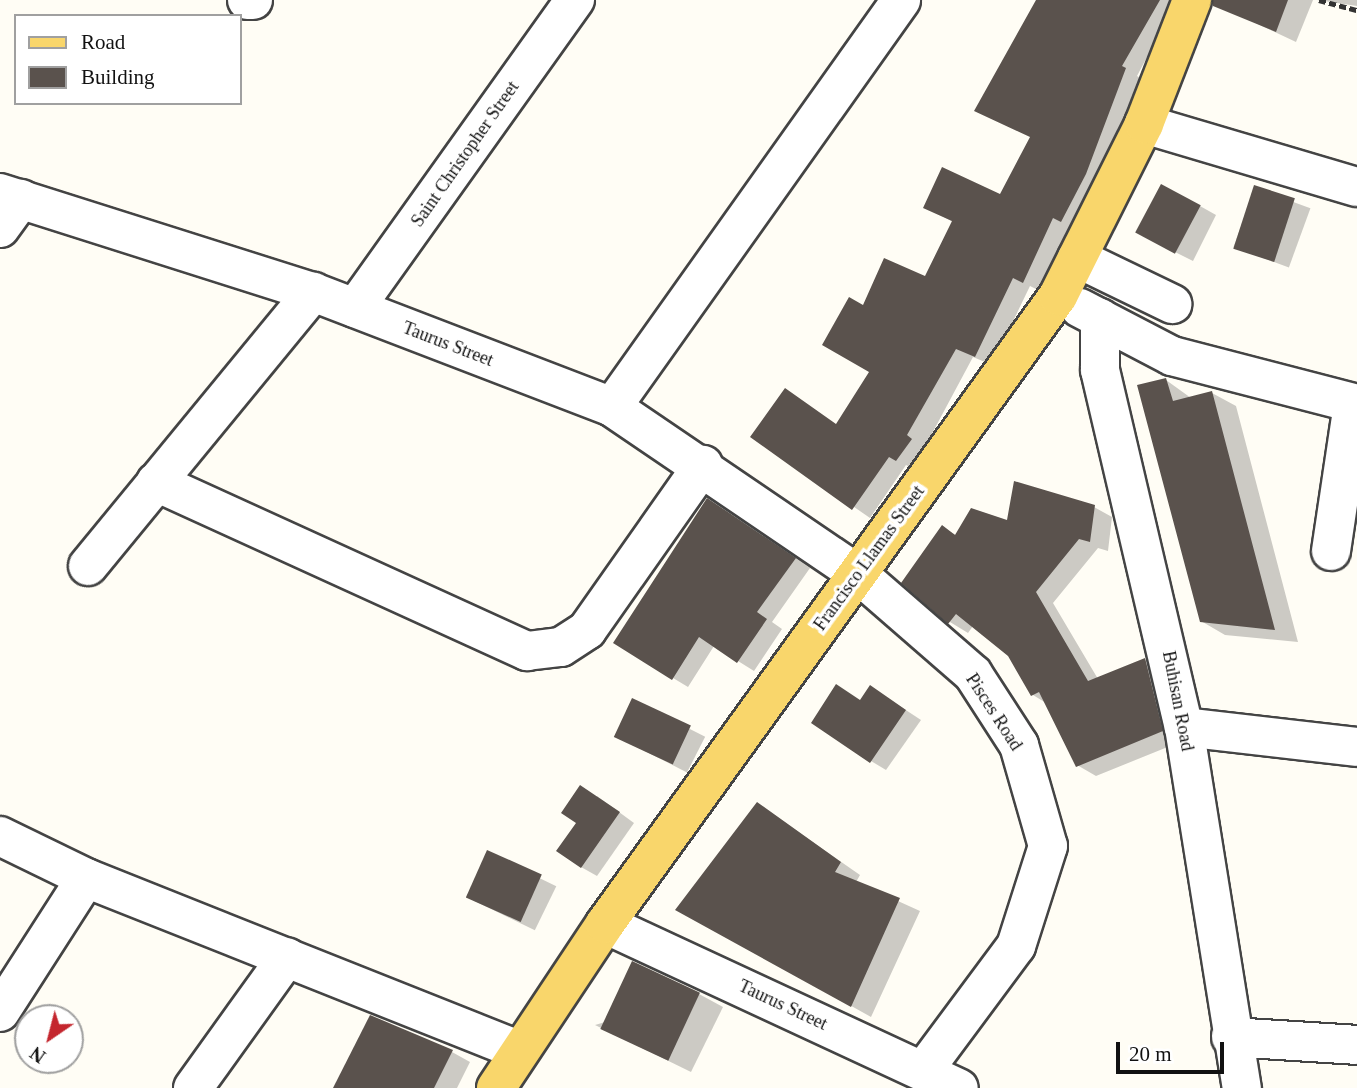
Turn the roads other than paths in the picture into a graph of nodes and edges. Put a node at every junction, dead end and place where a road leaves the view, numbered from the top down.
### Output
1 (247, 0) edge
2 (253, 0) edge
3 (575, 0) edge
4 (901, 0) edge
5 (1192, 0) edge
6 (1144, 124) junction
7 (1357, 187) edge
8 (7, 207) edge
9 (1077, 258) junction
10 (313, 292) junction
11 (1058, 296) junction
12 (1172, 304) dead end
13 (355, 308) junction
14 (1100, 318) junction
15 (1355, 404) edge
16 (612, 407) junction
17 (703, 465) junction
18 (156, 482) junction
19 (1331, 551) dead end
20 (88, 566) dead end
21 (858, 574) junction
22 (1184, 727) junction
23 (1357, 747) edge
24 (0, 836) edge
25 (86, 878) junction
26 (605, 924) junction
27 (287, 957) junction
28 (0, 1012) edge
29 (1231, 1037) junction
30 (1357, 1045) edge
31 (518, 1050) junction
32 (924, 1070) junction
33 (193, 1088) edge
34 (496, 1088) edge
35 (960, 1088) edge
36 (1242, 1088) edge

1 - 2 street
3 - 13 street, Saint Christopher Street
4 - 16 street
5 - 6 main road, Francisco Llamas Street
6 - 7 street
6 - 9 main road, Francisco Llamas Street
8 - 10 street, Taurus Street
9 - 11 main road, Francisco Llamas Street
9 - 12 street
10 - 13 street, Taurus Street
10 - 18 street
11 - 14 street
11 - 21 main road, Francisco Llamas Street
13 - 16 street, Taurus Street
14 - 15 street
14 - 22 street, Buhisan Road
15 - 19 street
16 - 17 street, Taurus Street
17 - 18 street
17 - 21 street, Taurus Street
18 - 20 street
21 - 26 main road, Francisco Llamas Street
21 - 32 street, Pisces Road
22 - 23 street
22 - 29 street, Buhisan Road
24 - 25 street
25 - 27 street
25 - 28 street
26 - 31 main road, Francisco Llamas Street
26 - 32 street, Taurus Street
27 - 31 street
27 - 33 street
29 - 30 street
29 - 36 street, Buhisan Road
31 - 34 main road, Francisco Llamas Street
32 - 35 street, Taurus Street

